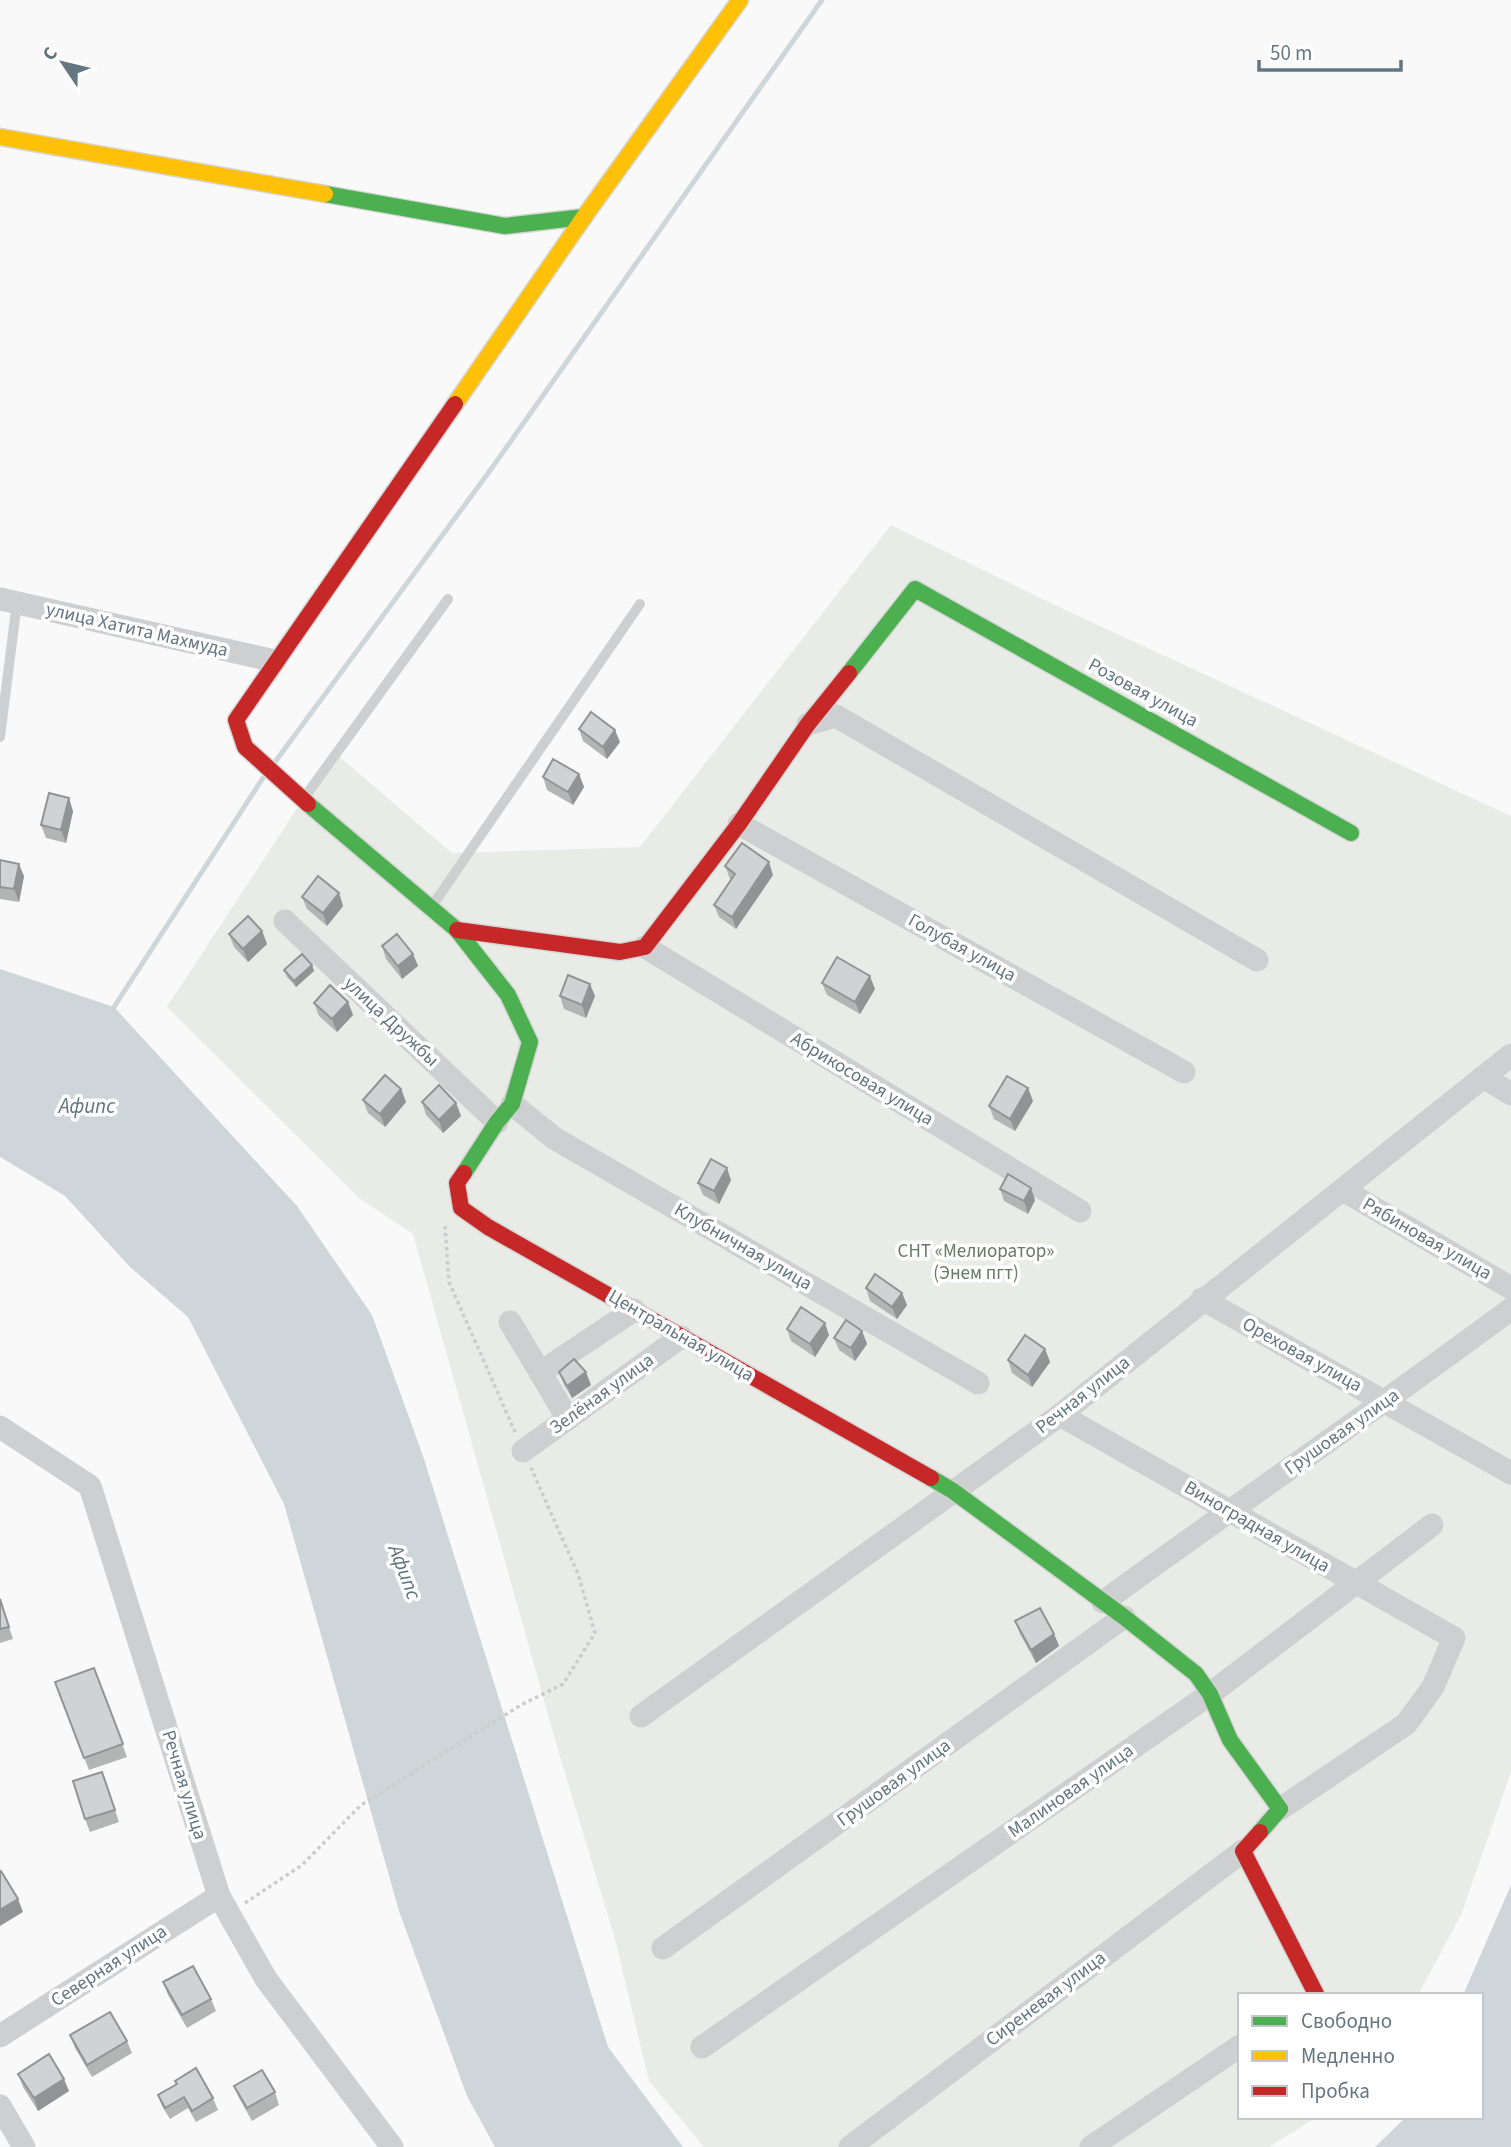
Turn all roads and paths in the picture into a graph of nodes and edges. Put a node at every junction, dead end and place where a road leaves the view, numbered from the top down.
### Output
1 (740, 0) edge
2 (0, 136) edge
3 (584, 217) junction
4 (449, 599) dead end
5 (8, 600) edge
6 (640, 604) dead end
7 (275, 661) junction
8 (808, 724) junction
9 (0, 737) edge
10 (302, 801) junction
11 (739, 824) junction
12 (1351, 833) dead end
13 (431, 908) junction
14 (285, 921) dead end
15 (457, 930) junction
16 (645, 947) junction
17 (1257, 960) dead end
18 (1511, 1055) edge
19 (1184, 1072) dead end
20 (1483, 1077) junction
21 (1511, 1094) edge
22 (512, 1104) junction
23 (497, 1122) junction
24 (1343, 1190) junction
25 (1080, 1210) dead end
26 (1511, 1288) edge
27 (1202, 1300) junction
28 (1511, 1309) edge
29 (634, 1310) junction
30 (510, 1321) dead end
31 (681, 1337) junction
32 (541, 1372) junction
33 (978, 1383) dead end
34 (1385, 1402) junction
35 (1060, 1415) junction
36 (568, 1419) junction
37 (0, 1427) edge
38 (523, 1451) dead end
39 (1511, 1473) edge
40 (953, 1491) junction
41 (1229, 1510) junction
42 (1432, 1525) dead end
43 (1354, 1582) junction
44 (1103, 1602) junction
45 (1124, 1617) junction
46 (1210, 1694) junction
47 (520, 1706) dead end
48 (641, 1716) dead end
49 (1280, 1809) junction
50 (1242, 1851) junction
51 (223, 1904) junction
52 (663, 1948) dead end
53 (1314, 1993) edge
54 (0, 2036) edge
55 (702, 2047) dead end
56 (1238, 2047) edge
57 (0, 2106) edge
58 (24, 2147) edge
59 (392, 2147) edge
60 (850, 2147) edge
61 (1091, 2147) edge

1 - 3 street
2 - 3 street
3 - 7 street
4 - 10 lane
5 - 7 street, улица Хатита Махмуда
5 - 9 lane
6 - 13 lane
7 - 10 street, Центральная улица
8 - 11 street
8 - 12 street, Розовая улица
8 - 17 street
10 - 13 street, Центральная улица
11 - 16 street
11 - 19 street, Голубая улица
13 - 15 street, Центральная улица
14 - 23 street, улица Дружбы
15 - 16 street
15 - 22 street, Центральная улица
16 - 25 street, Абрикосовая улица
18 - 20 street, Речная улица
20 - 21 street
20 - 24 street, Речная улица
22 - 23 street, Центральная улица
22 - 33 street, Клубничная улица
23 - 29 street, Центральная улица
24 - 26 street, Рябиновая улица
24 - 27 street, Речная улица
27 - 34 street, Ореховая улица
27 - 35 street, Речная улица
28 - 34 street, Грушовая улица
29 - 31 street, Центральная улица
29 - 32 street
30 - 32 street
31 - 36 street, Зелёная улица
31 - 40 street, Центральная улица
32 - 36 street
34 - 39 street, Ореховая улица
34 - 41 street, Грушовая улица
35 - 40 street, Речная улица
35 - 41 street, Виноградная улица
36 - 38 street, Зелёная улица
37 - 51 street, Речная улица
40 - 44 street, Центральная улица
40 - 48 street, Речная улица
41 - 43 street, Виноградная улица
41 - 44 street, Грушовая улица
42 - 43 street, Малиновая улица
43 - 46 street, Малиновая улица
43 - 49 street, Виноградная улица
44 - 45 street, Центральная улица
45 - 46 street, Центральная улица
45 - 52 street, Грушовая улица
46 - 49 street, Центральная улица
46 - 55 street, Малиновая улица
47 - 51 path
49 - 50 street
50 - 53 street
50 - 60 street, Сиреневая улица
51 - 54 street, Северная улица
51 - 59 street, Речная улица
56 - 61 street
57 - 58 street

